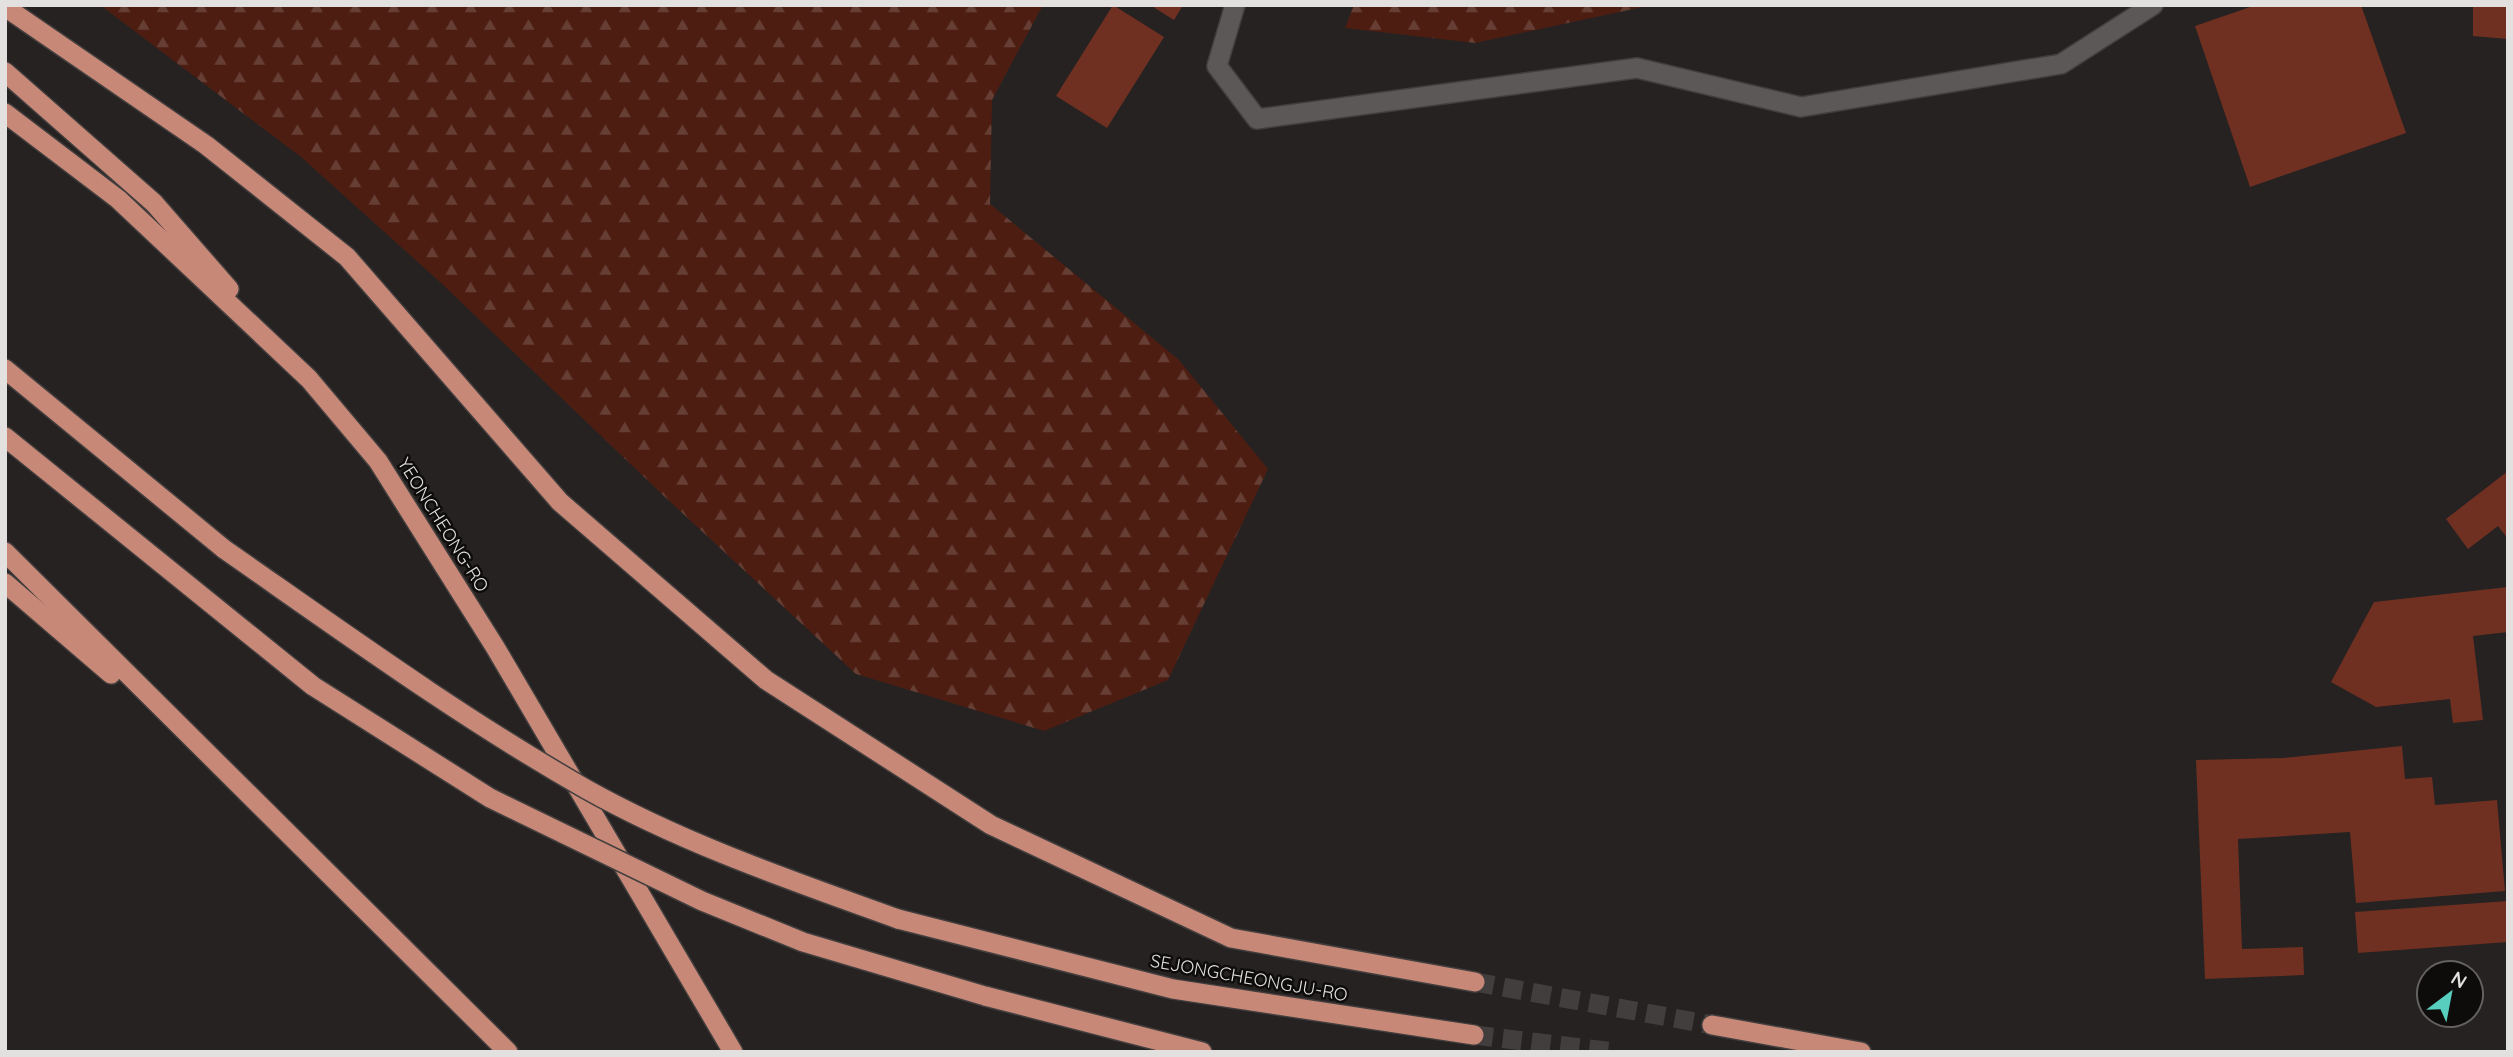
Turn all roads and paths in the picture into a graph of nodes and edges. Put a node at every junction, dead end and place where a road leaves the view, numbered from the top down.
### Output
1 (1235, 5) edge
2 (2153, 5) edge
3 (5, 7) edge
4 (5, 72) edge
5 (5, 113) edge
6 (5, 369) edge
7 (309, 379) junction
8 (5, 437) edge
9 (5, 552) edge
10 (5, 583) edge
11 (234, 780) junction
12 (1475, 982) tunnel mouth
13 (1712, 1025) tunnel mouth
14 (1474, 1035) tunnel mouth
15 (508, 1052) edge
16 (733, 1052) edge
17 (1202, 1052) edge
18 (1861, 1052) edge

1 - 2 street
3 - 12 highway
4 - 7 highway
5 - 7 highway, YEONCHEONG-RO
6 - 14 highway, SEJONGCHEONGJU-RO, bridge
7 - 16 highway, YEONCHEONG-RO
8 - 17 highway, bridge
9 - 11 highway
10 - 11 highway
11 - 15 highway
13 - 18 highway

